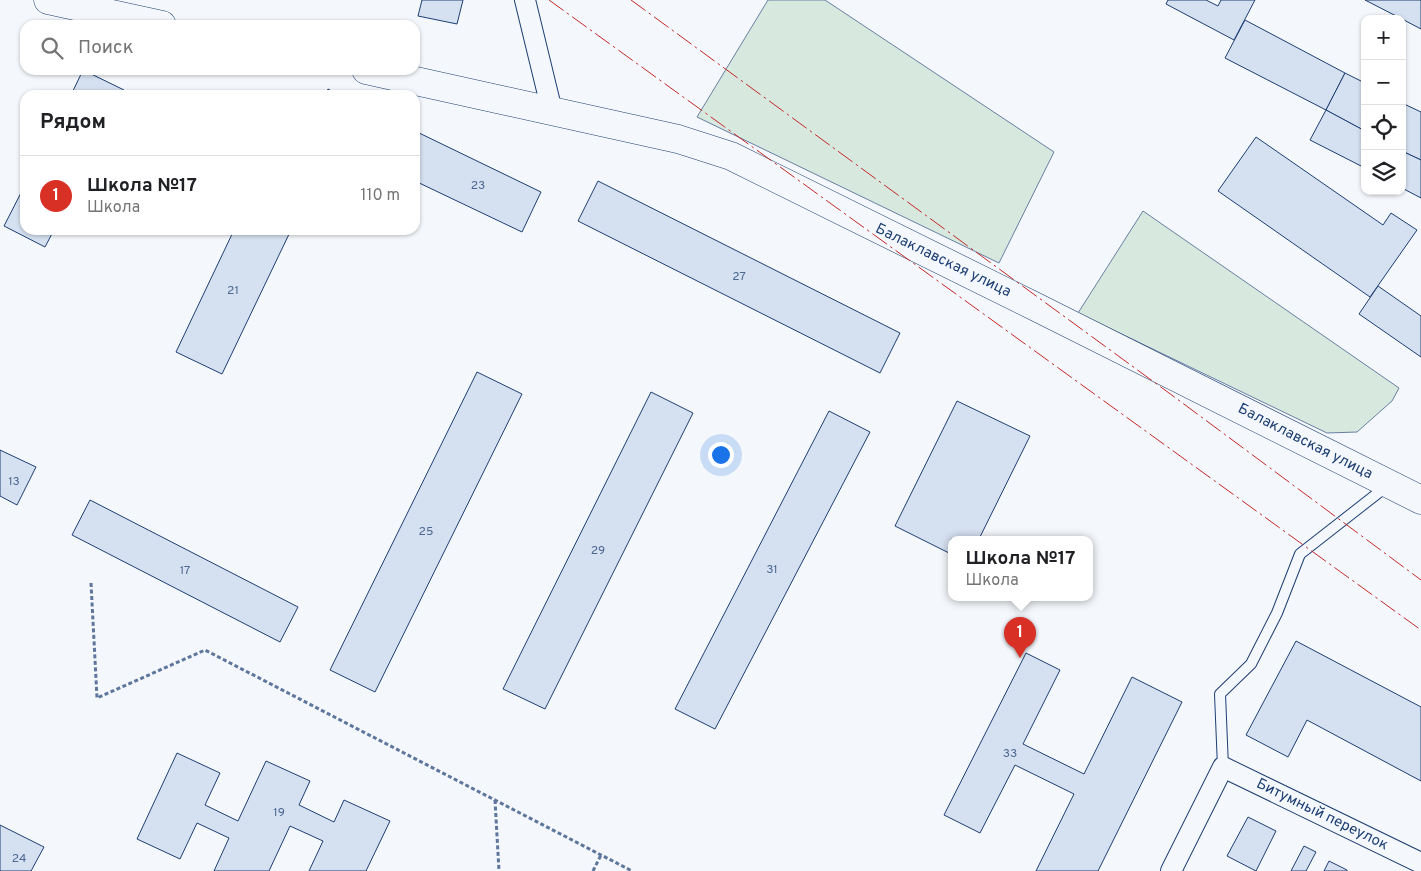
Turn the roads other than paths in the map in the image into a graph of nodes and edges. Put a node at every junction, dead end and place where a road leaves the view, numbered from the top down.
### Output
1 (48, 0) edge
2 (525, 0) edge
3 (139, 20) edge
4 (389, 75) edge
5 (552, 111) junction
6 (1389, 484) junction
7 (1421, 500) edge
8 (1223, 767) junction
9 (1421, 863) edge
10 (1171, 871) edge

1 - 3 main road
2 - 5 street
4 - 5 main road, Балаклавская улица
5 - 6 main road, Балаклавская улица
6 - 7 main road, Балаклавская улица
6 - 8 lane
8 - 9 street, Битумный переулок
8 - 10 street

